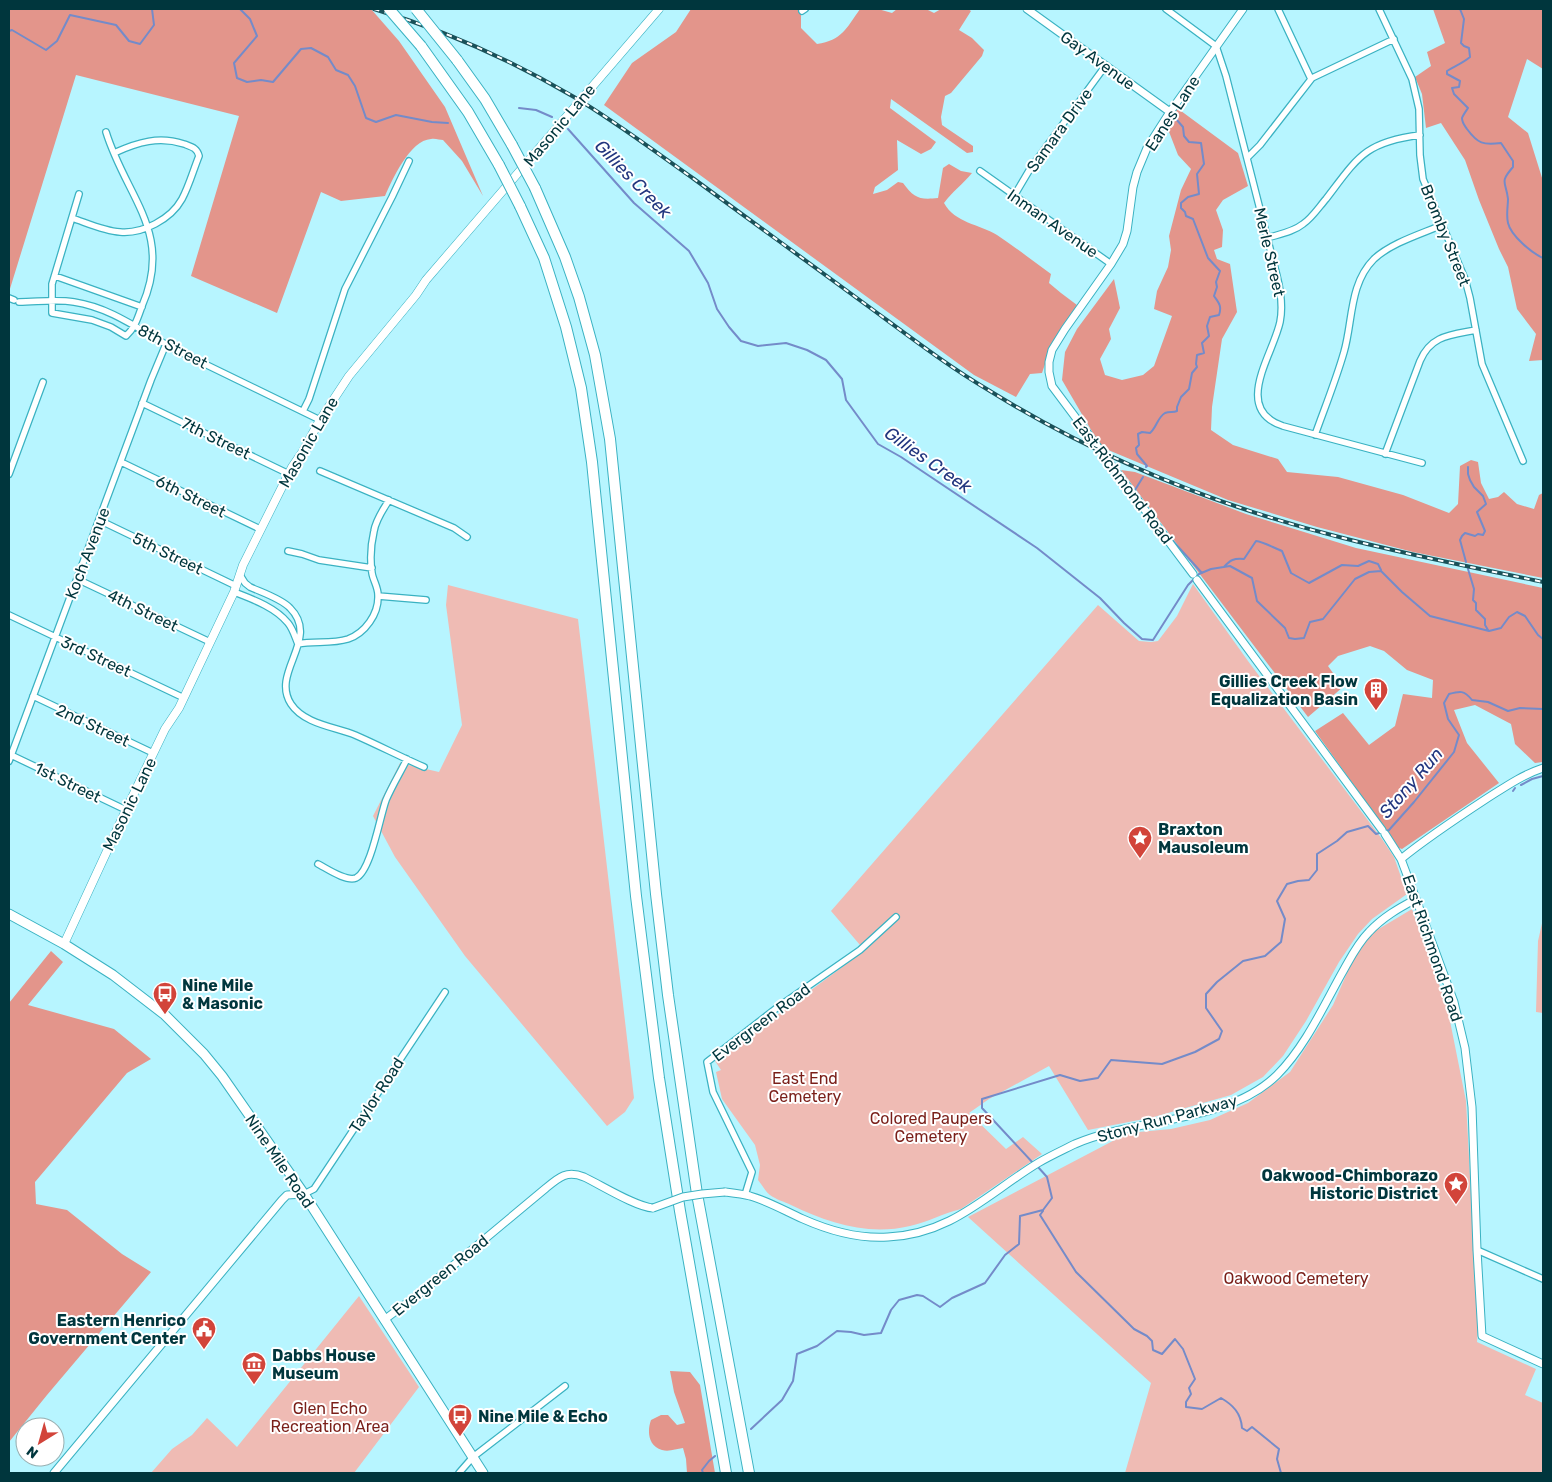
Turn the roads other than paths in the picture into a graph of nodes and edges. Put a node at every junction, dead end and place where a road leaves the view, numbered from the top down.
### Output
1 (389, 9) edge
2 (416, 9) edge
3 (659, 9) edge
4 (1027, 9) edge
5 (1166, 9) edge
6 (1243, 9) edge
7 (1278, 9) edge
8 (1379, 9) edge
9 (1394, 39) junction
10 (1216, 46) junction
11 (1106, 66) junction
12 (1311, 80) junction
13 (1170, 112) junction
14 (106, 132) dead end
15 (1420, 135) junction
16 (114, 153) junction
17 (1247, 158) junction
18 (409, 161) dead end
19 (980, 171) dead end
20 (79, 194) dead end
21 (1014, 196) junction
22 (72, 218) junction
23 (1442, 225) junction
24 (148, 226) junction
25 (1268, 238) junction
26 (1111, 264) junction
27 (55, 276) junction
28 (14, 300) edge
29 (51, 304) junction
30 (142, 307) junction
31 (134, 325) junction
32 (1476, 330) junction
33 (166, 344) junction
34 (42, 382) dead end
35 (1052, 386) joint
36 (142, 403) junction
37 (303, 411) junction
38 (320, 420) junction
39 (1315, 435) junction
40 (1385, 454) junction
41 (1523, 461) dead end
42 (121, 462) junction
43 (1422, 463) dead end
44 (320, 471) dead end
45 (9, 474) edge
46 (289, 474) junction
47 (389, 500) junction
48 (99, 520) junction
49 (260, 529) junction
50 (467, 537) dead end
51 (288, 551) dead end
52 (372, 568) junction
53 (240, 575) junction
54 (77, 578) junction
55 (235, 589) junction
56 (378, 596) junction
57 (426, 600) dead end
58 (9, 615) edge
59 (56, 637) junction
60 (210, 642) junction
61 (298, 644) junction
62 (33, 696) junction
63 (184, 698) junction
64 (153, 753) junction
65 (10, 758) edge
66 (407, 759) junction
67 (424, 767) dead end
68 (1543, 768) edge
69 (126, 810) junction
70 (1401, 859) junction
71 (318, 864) dead end
72 (1416, 899) junction
73 (9, 914) edge
74 (896, 916) dead end
75 (64, 944) junction
76 (445, 992) dead end
77 (304, 1194) junction
78 (745, 1195) junction
79 (653, 1208) joint
80 (1477, 1250) junction
81 (1543, 1279) edge
82 (384, 1320) junction
83 (1543, 1364) edge
84 (565, 1386) dead end
85 (473, 1457) junction
86 (479, 1471) edge
87 (54, 1473) edge
88 (459, 1473) edge
89 (726, 1473) edge
90 (749, 1473) edge

1 - 89 highway, bridge
2 - 90 highway, bridge
3 - 38 main road, Masonic Lane
4 - 11 street, Gay Avenue
5 - 10 street
6 - 10 street, Eanes Lane
7 - 12 street
8 - 9 street, Bromby Street
9 - 12 street
9 - 15 street, Bromby Street
10 - 13 street, Eanes Lane
10 - 17 street, Merle Street
11 - 13 street, Gay Avenue
11 - 21 street, Samara Drive
12 - 17 street
13 - 26 street, Eanes Lane
14 - 16 street
15 - 23 street, Bromby Street
15 - 25 street
16 - 24 street
16 - 24 street
17 - 25 street, Merle Street
18 - 37 street, Masonic Lane
19 - 21 street, Inman Avenue
20 - 22 street
21 - 26 street, Inman Avenue
22 - 24 street
22 - 27 street
23 - 32 street, Bromby Street
23 - 39 street
24 - 30 street
25 - 39 street, Merle Street
26 - 35 street, Eanes Lane
27 - 29 street
27 - 30 street
28 - 29 street, 8th Street
29 - 31 street, 8th Street
29 - 31 street
30 - 31 street
31 - 33 street, 8th Street
32 - 40 street
32 - 41 street, Bromby Street
33 - 36 street, Koch Avenue
33 - 37 street, 8th Street
34 - 45 street
35 - 70 street, East Richmond Road
36 - 42 street, Koch Avenue
36 - 46 street, 7th Street
37 - 38 street, 8th Street
38 - 46 main road, Masonic Lane
39 - 40 street, Merle Street
40 - 43 street, Merle Street
42 - 48 street, Koch Avenue
42 - 49 street, 6th Street
44 - 47 street
46 - 49 main road, Masonic Lane
47 - 50 street
47 - 52 street
48 - 54 street, Koch Avenue
48 - 55 street, 5th Street
49 - 53 main road, Masonic Lane
51 - 52 street
52 - 56 street
53 - 55 main road, Masonic Lane
53 - 61 street
54 - 59 street, Koch Avenue
54 - 60 street, 4th Street
55 - 60 main road, Masonic Lane
55 - 61 street, 5th Street
56 - 57 street
56 - 61 street
58 - 59 street, 3rd Street
59 - 62 street, Koch Avenue
59 - 63 street, 3rd Street
60 - 63 main road, Masonic Lane
61 - 66 street
62 - 64 street, 2nd Street
62 - 65 street, Koch Avenue
63 - 64 main road, Masonic Lane
64 - 69 main road, Masonic Lane
65 - 69 street, 1st Street
66 - 67 street
66 - 71 street
68 - 70 street
69 - 75 main road, Masonic Lane
70 - 72 street, East Richmond Road
72 - 78 street, Stony Run Parkway
72 - 80 street, East Richmond Road
73 - 75 main road, Nine Mile Road
74 - 78 street, Evergreen Road
75 - 77 main road, Nine Mile Road
76 - 77 street, Taylor Road
77 - 82 main road, Nine Mile Road
77 - 87 street
78 - 79 street, Stony Run Parkway, bridge
79 - 82 street, Evergreen Road
80 - 81 street
80 - 83 street, East Richmond Road
82 - 85 main road, Nine Mile Road
84 - 85 street
85 - 86 main road, Nine Mile Road
85 - 88 street

